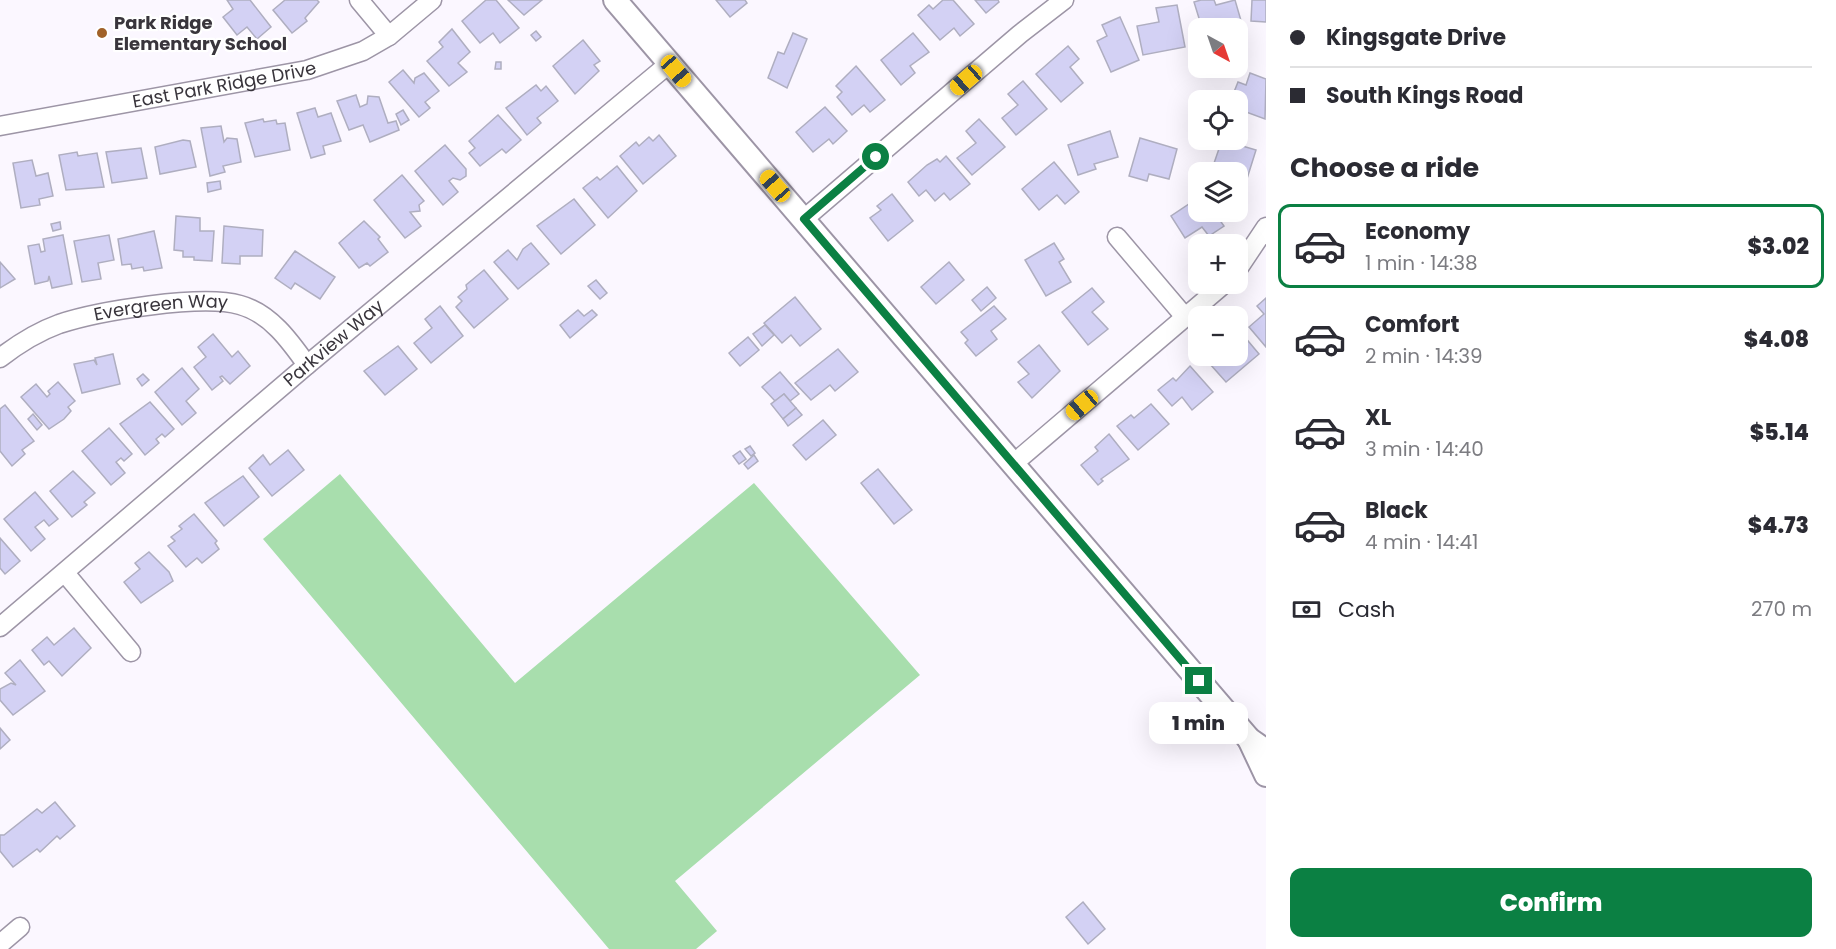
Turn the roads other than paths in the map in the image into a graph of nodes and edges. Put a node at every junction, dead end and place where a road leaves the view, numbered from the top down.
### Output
1 (359, 0) edge
2 (432, 0) edge
3 (615, 0) edge
4 (1064, 0) edge
5 (389, 36) junction
6 (670, 63) junction
7 (0, 126) edge
8 (804, 219) junction
9 (1266, 228) edge
10 (1117, 237) dead end
11 (1248, 255) edge
12 (1212, 294) edge
13 (1185, 317) junction
14 (0, 358) edge
15 (307, 365) junction
16 (1013, 464) junction
17 (64, 573) junction
18 (0, 627) edge
19 (131, 652) dead end
20 (1257, 745) edge
21 (1266, 775) edge
22 (20, 927) dead end
23 (0, 944) edge

1 - 5 street
2 - 5 street, East Park Ridge Drive
3 - 6 main road
4 - 8 street
5 - 7 street, East Park Ridge Drive
6 - 8 main road
6 - 15 street, Parkview Way
8 - 16 main road
9 - 11 street
10 - 13 street
12 - 13 street
13 - 16 street
14 - 15 street, Evergreen Way
15 - 17 street, Parkview Way
16 - 20 main road
17 - 18 street, Parkview Way
17 - 19 street
20 - 21 main road
22 - 23 street

